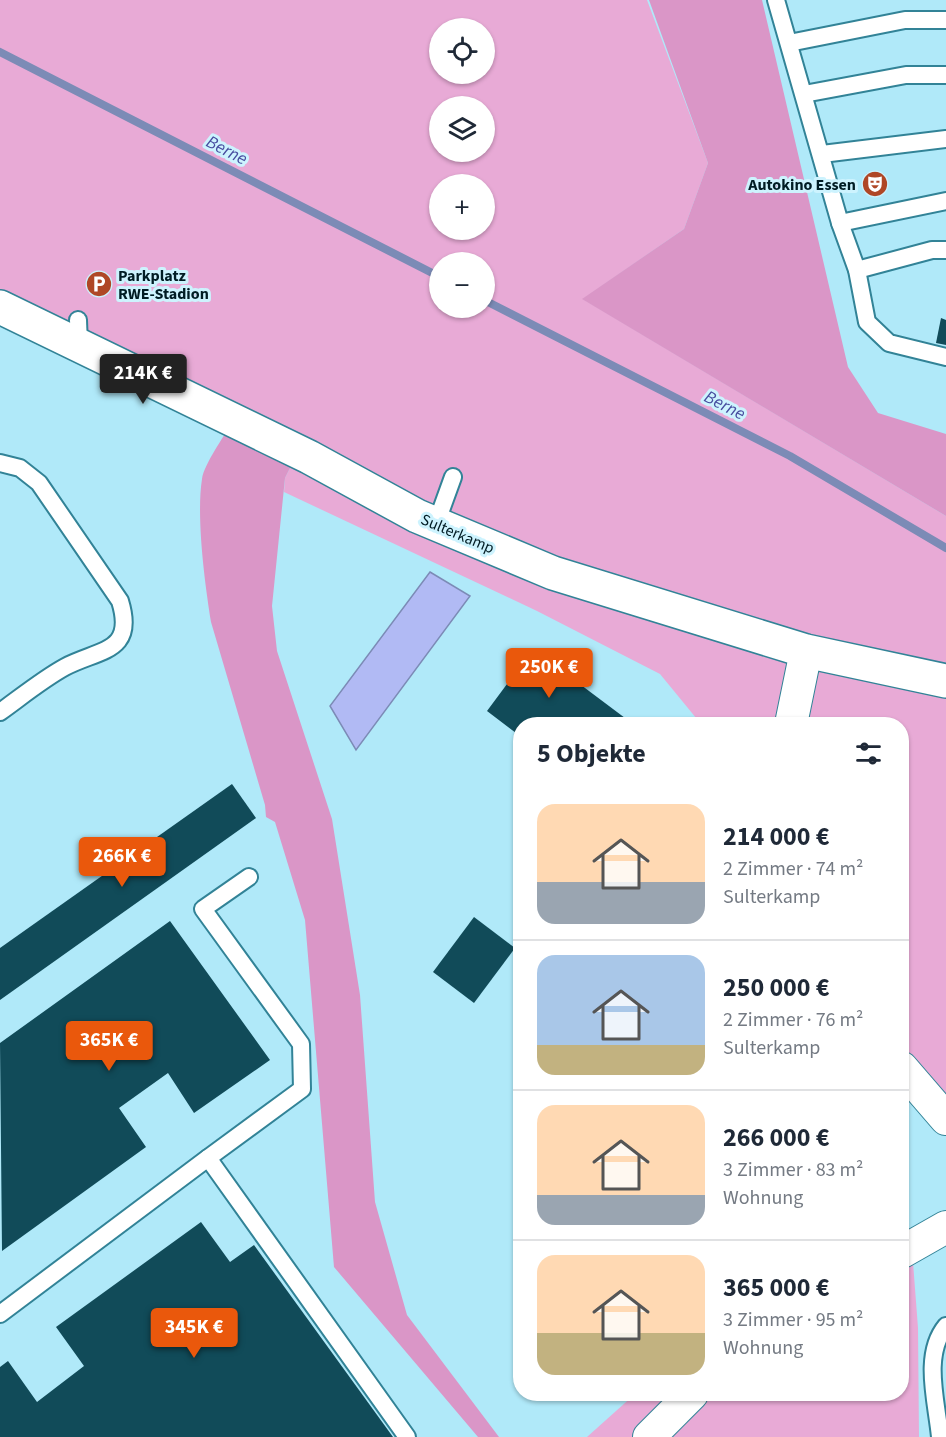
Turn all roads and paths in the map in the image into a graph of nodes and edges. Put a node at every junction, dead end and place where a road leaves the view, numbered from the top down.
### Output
1 (776, 0) edge
2 (946, 20) edge
3 (789, 43) junction
4 (946, 75) edge
5 (804, 94) junction
6 (946, 139) edge
7 (822, 154) junction
8 (946, 201) edge
9 (840, 223) junction
10 (946, 250) edge
11 (857, 270) junction
12 (0, 307) edge
13 (946, 357) edge
14 (0, 463) edge
15 (453, 477) dead end
16 (436, 524) junction
17 (806, 651) junction
18 (946, 681) edge
19 (0, 712) edge
20 (792, 717) edge
21 (249, 877) dead end
22 (909, 1076) edge
23 (946, 1119) edge
24 (208, 1158) junction
25 (946, 1227) edge
26 (909, 1248) edge
27 (0, 1314) edge
28 (946, 1326) edge
29 (685, 1401) edge
30 (407, 1437) edge
31 (649, 1437) edge
32 (940, 1437) edge

1 - 3 lane
2 - 3 lane
3 - 5 lane
4 - 5 lane
5 - 7 lane
6 - 7 lane
7 - 9 lane
8 - 9 lane
9 - 11 lane
10 - 11 lane
11 - 13 lane
12 - 16 street, Sulterkamp
14 - 19 lane
15 - 16 lane
16 - 17 street, Sulterkamp
17 - 18 street, Sulterkamp
17 - 20 street
21 - 24 lane
22 - 23 street
24 - 27 lane
24 - 30 lane
25 - 26 street
28 - 32 lane
29 - 31 street

